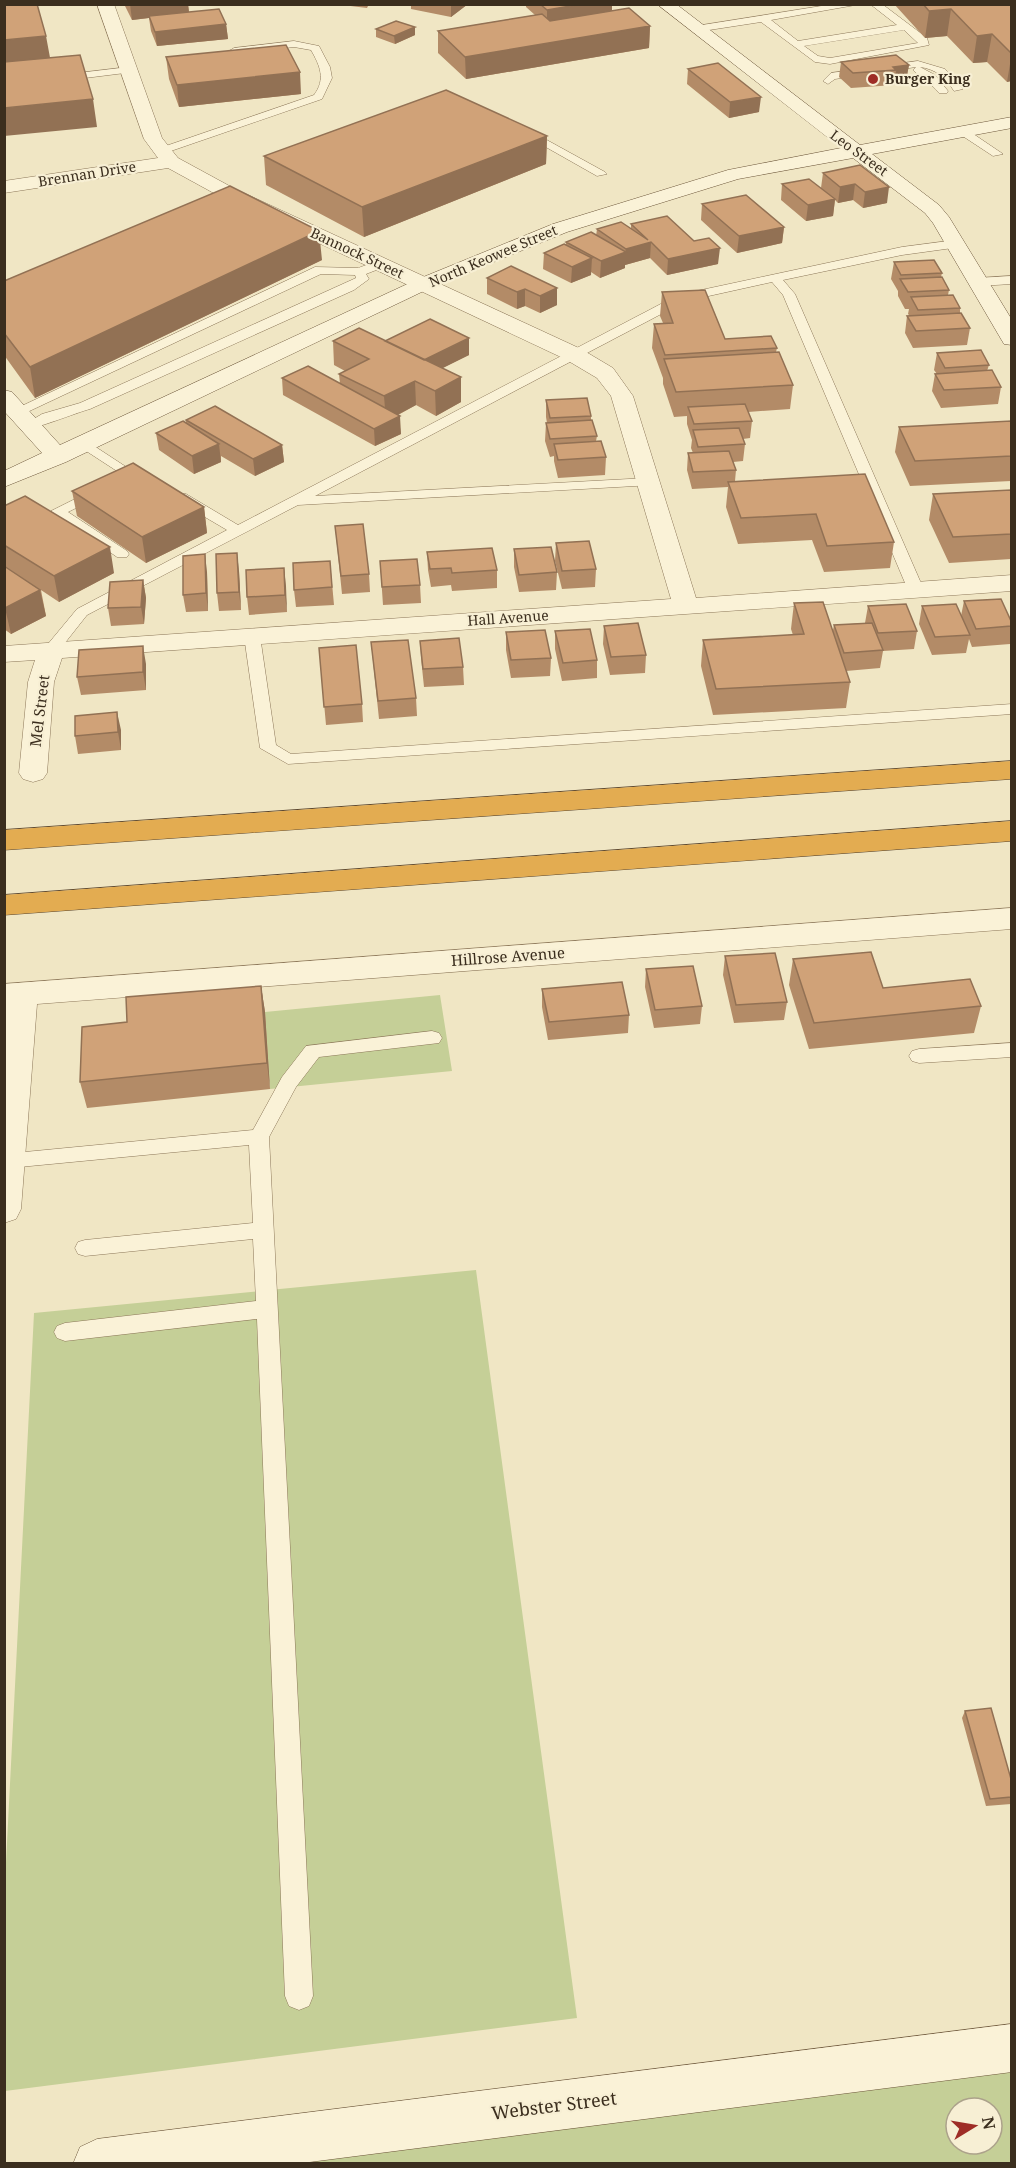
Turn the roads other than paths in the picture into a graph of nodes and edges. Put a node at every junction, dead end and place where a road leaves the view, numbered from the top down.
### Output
1 (105, 4) edge
2 (856, 4) edge
3 (875, 4) edge
4 (669, 5) edge
5 (763, 19) junction
6 (906, 27) junction
7 (696, 29) junction
8 (796, 44) junction
9 (216, 53) edge
10 (903, 66) junction
11 (129, 70) junction
12 (50, 79) edge
13 (828, 81) dead end
14 (958, 89) dead end
15 (944, 91) dead end
16 (1011, 122) edge
17 (512, 124) edge
18 (962, 131) junction
19 (852, 150) junction
20 (997, 154) dead end
21 (166, 157) junction
22 (601, 174) dead end
23 (4, 187) edge
24 (956, 244) junction
25 (380, 264) junction
26 (359, 272) junction
27 (775, 278) junction
28 (1011, 280) edge
29 (978, 282) junction
30 (423, 284) junction
31 (1011, 339) edge
32 (573, 354) junction
33 (15, 415) edge
34 (85, 444) junction
35 (58, 457) junction
36 (7, 474) edge
37 (133, 476) junction
38 (148, 478) edge
39 (648, 482) junction
40 (168, 489) edge
41 (293, 501) junction
42 (237, 530) junction
43 (122, 554) dead end
44 (1011, 583) edge
45 (916, 590) junction
46 (686, 606) junction
47 (252, 636) junction
48 (51, 650) junction
49 (4, 654) edge
50 (1011, 709) edge
51 (1011, 770) edge
52 (33, 773) dead end
53 (1011, 831) edge
54 (4, 840) edge
55 (4, 905) edge
56 (1011, 918) edge
57 (13, 995) edge
58 (432, 1038) dead end
59 (1011, 1050) edge
60 (919, 1056) dead end
61 (259, 1137) junction
62 (9, 1160) junction
63 (4, 1209) edge
64 (263, 1230) junction
65 (85, 1248) dead end
66 (267, 1309) junction
67 (65, 1332) dead end
68 (299, 1996) dead end
69 (1011, 2048) edge
70 (97, 2163) edge

1 - 11 street
2 - 5 lane
3 - 6 lane
4 - 7 street, Leo Street
5 - 7 lane
5 - 8 lane
6 - 8 lane
6 - 8 lane
7 - 19 street, Leo Street
9 - 21 lane
10 - 13 lane
10 - 14 lane
10 - 15 lane
11 - 12 lane
11 - 21 street
16 - 18 street, North Keowee Street
17 - 22 lane
18 - 19 street, North Keowee Street
18 - 20 lane
19 - 24 street, Leo Street
19 - 30 street, North Keowee Street
21 - 23 street, Brennan Drive
21 - 25 street, Bannock Street
24 - 27 lane
24 - 29 street, Leo Street
25 - 26 lane
25 - 30 street, Bannock Street
26 - 33 lane
26 - 33 lane
27 - 32 lane
27 - 45 lane
28 - 29 lane
29 - 31 street, Leo Street
30 - 32 street, Bannock Street
30 - 34 street, North Keowee Street
32 - 39 street, Bannock Street
32 - 41 lane
33 - 35 street
34 - 35 street, North Keowee Street
34 - 37 lane
35 - 36 street, North Keowee Street
37 - 38 lane
37 - 43 lane
39 - 41 lane
39 - 46 street, Bannock Street
40 - 42 lane
41 - 42 lane
42 - 48 lane
44 - 45 street, Hall Avenue
45 - 46 street, Hall Avenue
46 - 47 street, Hall Avenue
47 - 48 street, Hall Avenue
47 - 50 lane
48 - 49 street, Hall Avenue
48 - 52 street, Mel Street
51 - 54 highway
53 - 55 highway
56 - 57 street, Hillrose Avenue
57 - 62 street
58 - 61 lane
59 - 60 lane
61 - 62 lane
61 - 64 lane
62 - 63 street
64 - 65 lane
64 - 66 lane
66 - 67 lane
66 - 68 lane
69 - 70 street, Webster Street

